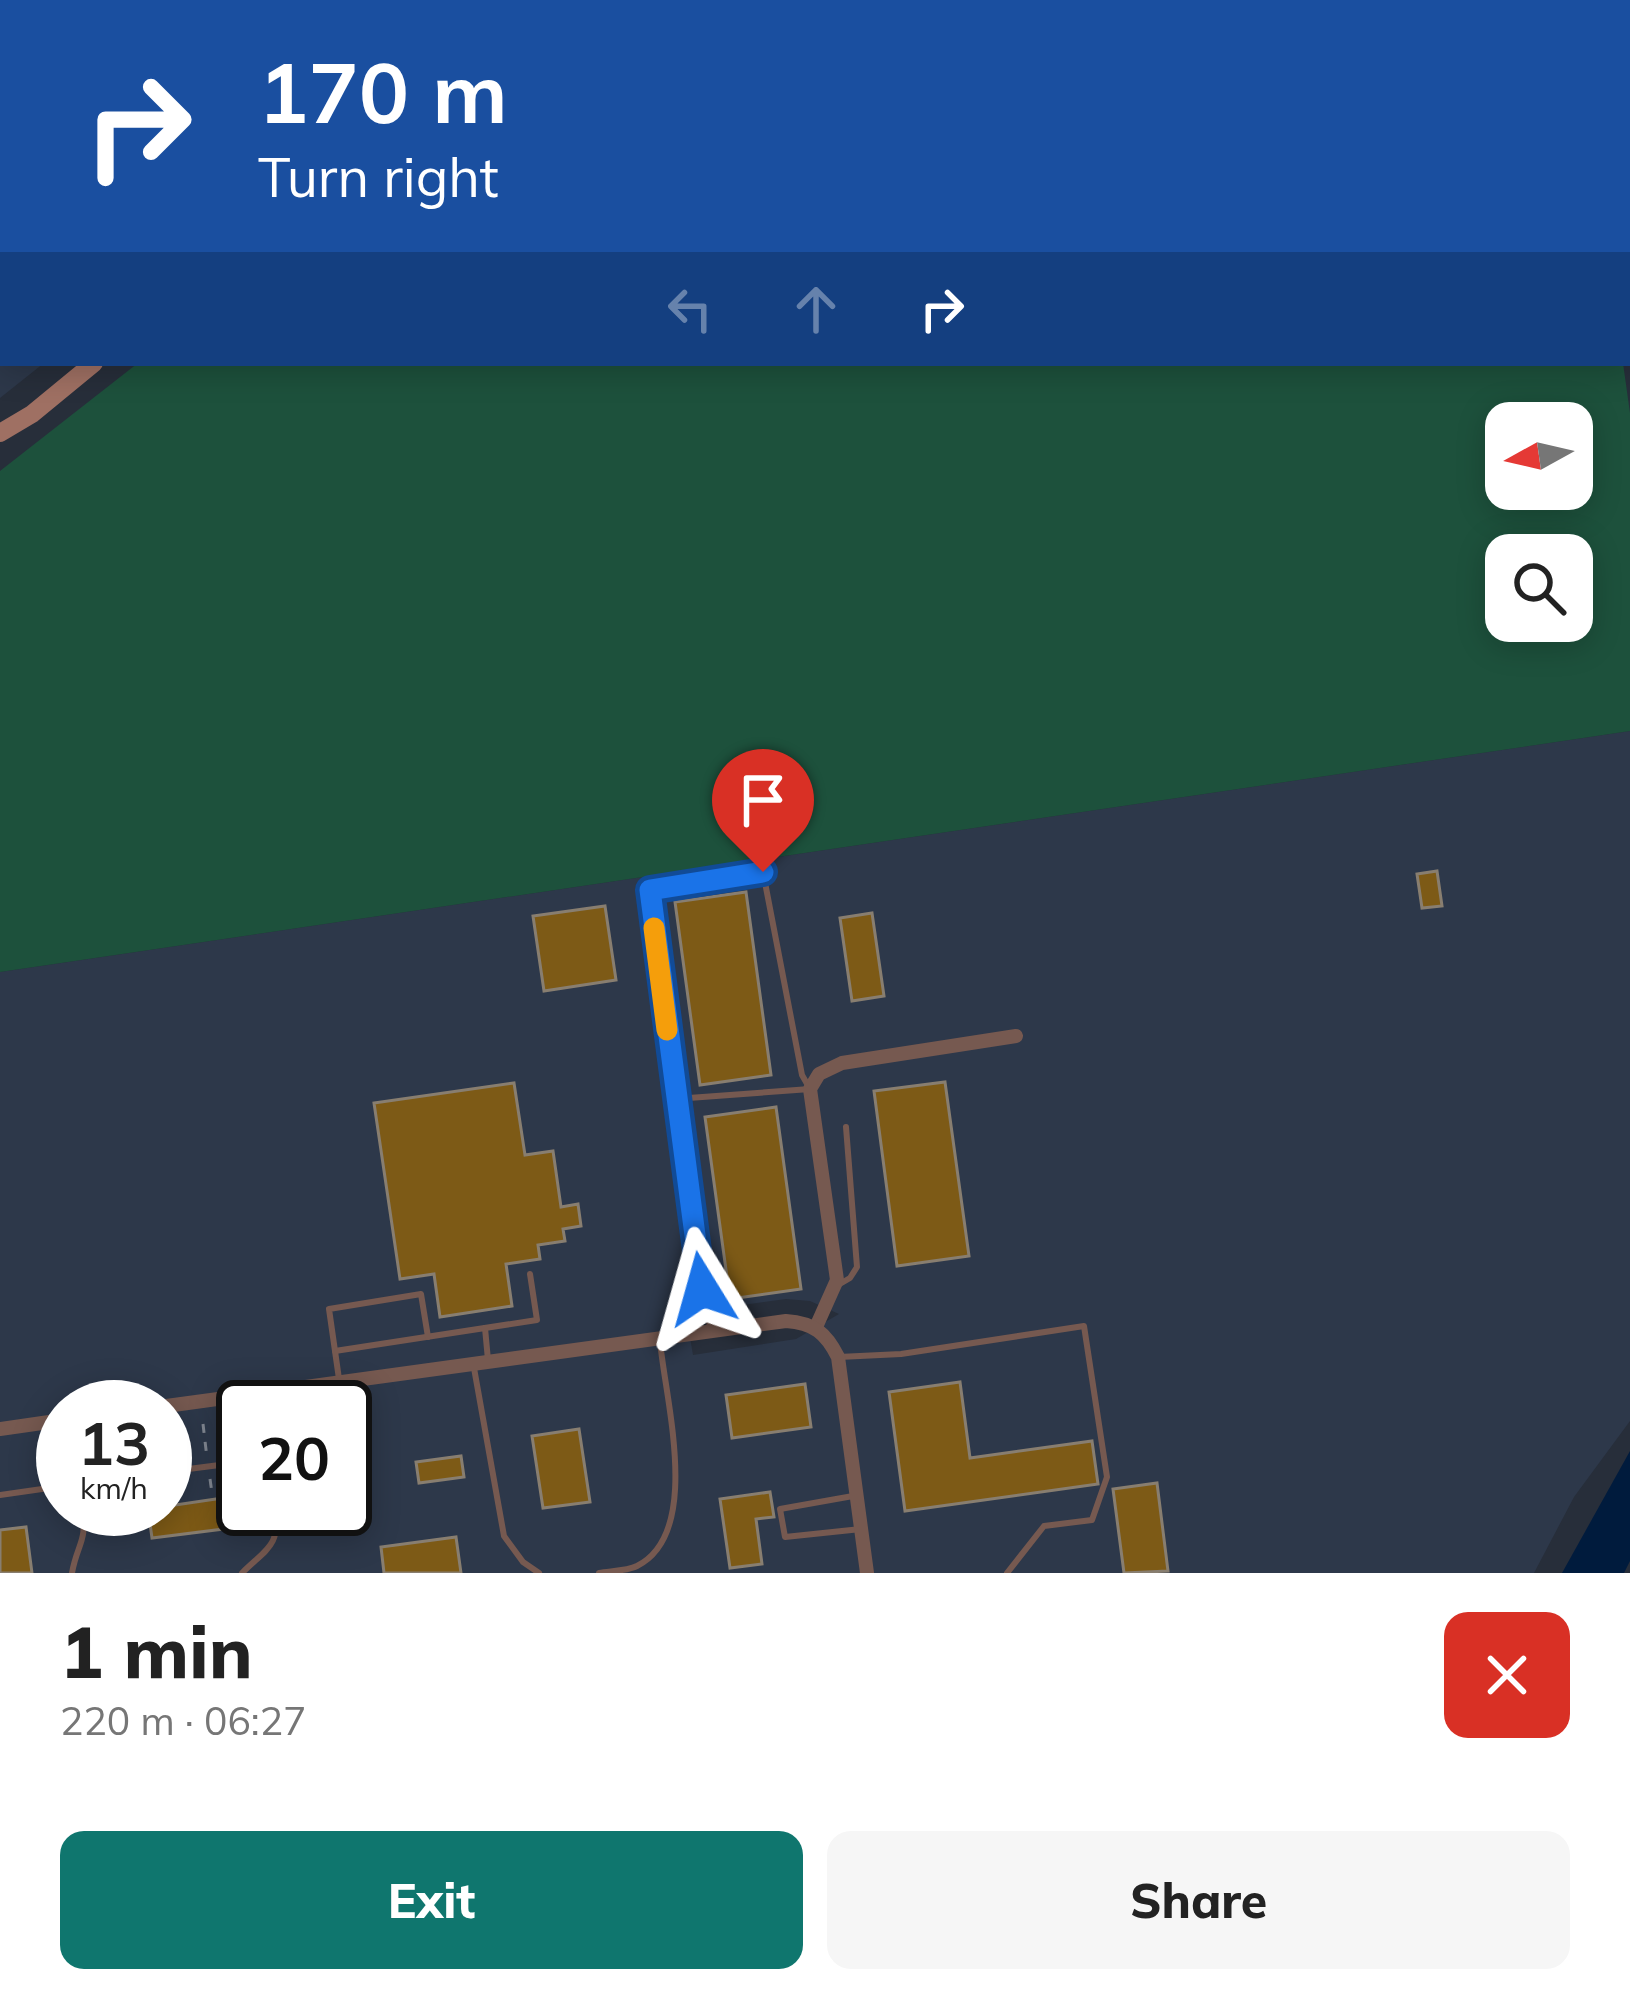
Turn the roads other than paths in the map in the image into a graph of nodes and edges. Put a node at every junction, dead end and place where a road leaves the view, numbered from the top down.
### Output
1 (90, 366) edge
2 (0, 433) edge
3 (1016, 1036) dead end
4 (810, 1089) junction
5 (675, 1099) junction
6 (846, 1127) dead end
7 (530, 1274) dead end
8 (835, 1286) junction
9 (485, 1328) junction
10 (816, 1328) junction
11 (710, 1332) junction
12 (428, 1337) junction
13 (660, 1339) junction
14 (335, 1351) junction
15 (838, 1357) junction
16 (481, 1363) junction
17 (339, 1380) edge
18 (354, 1380) edge
19 (36, 1424) edge
20 (0, 1429) edge
21 (36, 1490) edge
22 (0, 1495) edge
23 (857, 1496) junction
24 (861, 1529) junction
25 (85, 1536) edge
26 (276, 1536) edge
27 (72, 1573) edge
28 (242, 1573) edge
29 (538, 1573) edge
30 (599, 1573) edge
31 (867, 1573) edge
32 (1007, 1573) edge

1 - 2 main road
3 - 4 street
4 - 5 lane
4 - 5 lane
4 - 8 street
5 - 11 lane
6 - 8 lane
7 - 9 lane
8 - 10 street
9 - 12 lane
9 - 16 lane
10 - 11 street
10 - 15 street
11 - 13 street
12 - 14 lane
12 - 14 lane
13 - 16 street
13 - 30 lane
14 - 17 lane
15 - 23 street
15 - 32 lane
16 - 18 street
16 - 29 lane
19 - 20 street
21 - 22 lane
23 - 24 street
23 - 24 lane
24 - 31 street
25 - 27 lane
26 - 28 lane

